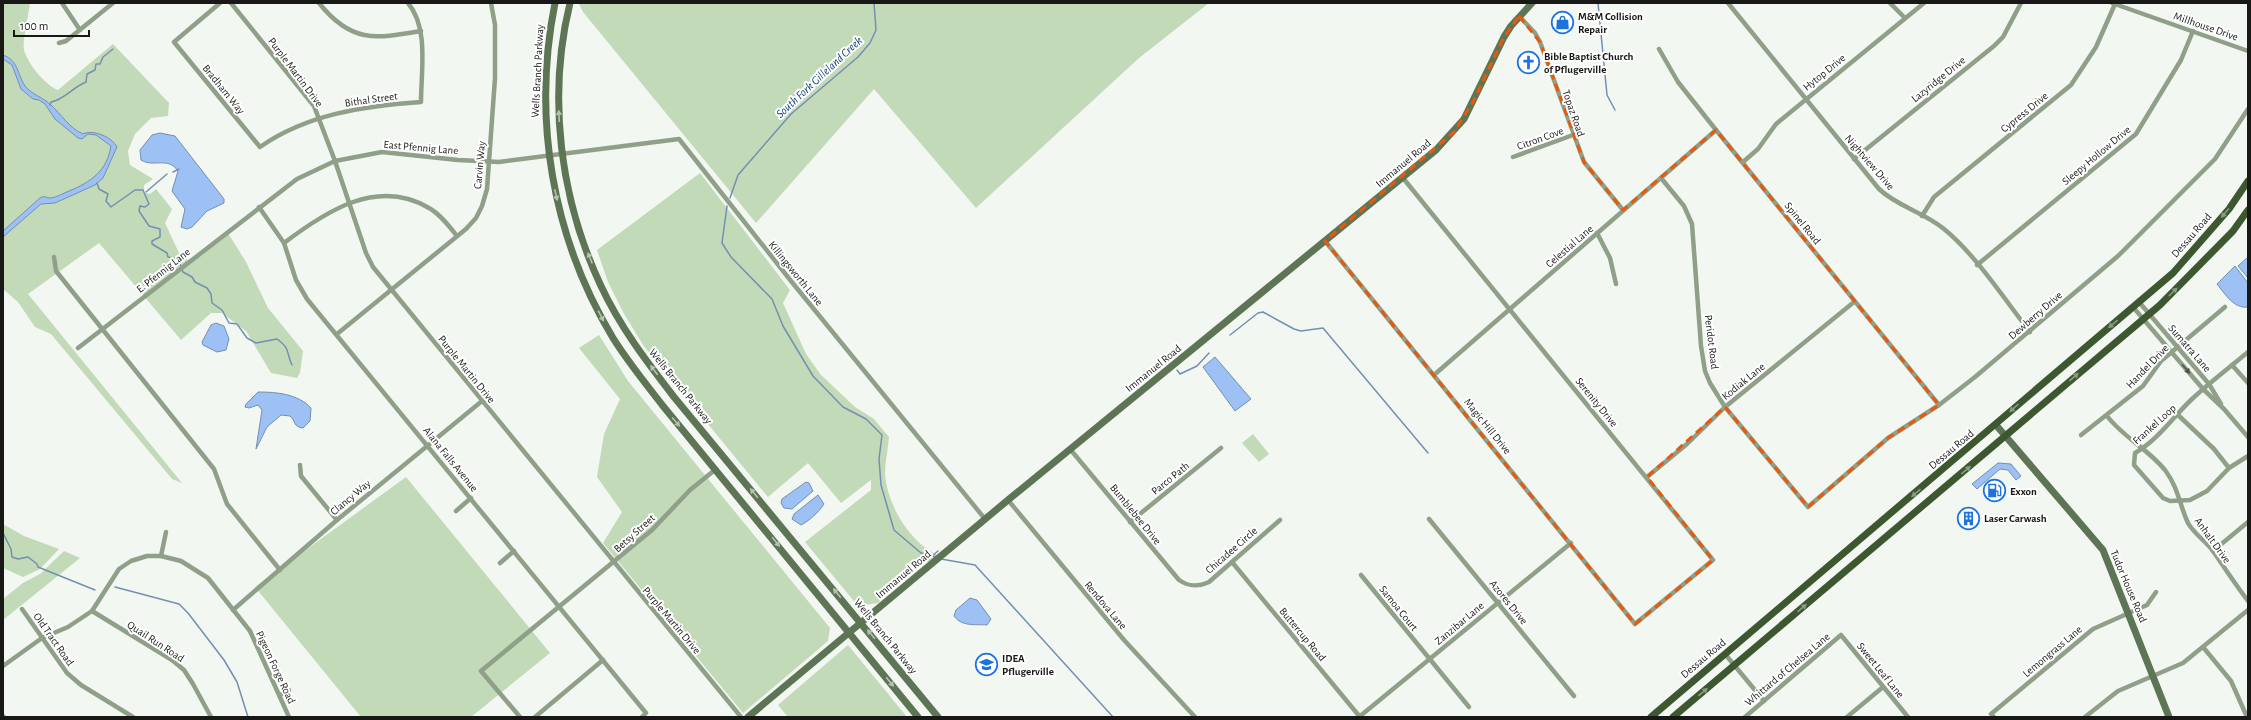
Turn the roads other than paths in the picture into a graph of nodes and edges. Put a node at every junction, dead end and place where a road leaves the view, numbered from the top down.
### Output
1 (62, 3) edge
2 (113, 3) edge
3 (220, 3) edge
4 (231, 3) edge
5 (319, 3) edge
6 (408, 3) edge
7 (491, 3) edge
8 (554, 3) edge
9 (570, 3) edge
10 (1532, 3) edge
11 (1736, 3) edge
12 (1890, 3) edge
13 (1924, 3) edge
14 (2021, 3) edge
15 (2114, 4) edge
16 (1730, 5) edge
17 (1519, 16) junction
18 (1905, 18) junction
19 (80, 30) junction
20 (421, 31) junction
21 (2193, 31) junction
22 (59, 43) dead end
23 (1659, 49) dead end
24 (2248, 51) edge
25 (1805, 99) junction
26 (2248, 109) edge
27 (319, 118) junction
28 (1716, 130) junction
29 (1573, 135) junction
30 (260, 147) joint
31 (562, 155) junction
32 (548, 156) junction
33 (1513, 157) dead end
34 (1854, 159) junction
35 (335, 161) junction
36 (488, 162) junction
37 (1743, 162) junction
38 (1403, 178) junction
39 (1661, 178) junction
40 (2248, 181) edge
41 (349, 203) junction
42 (259, 207) junction
43 (1623, 210) junction
44 (2248, 210) edge
45 (1922, 216) junction
46 (1597, 233) junction
47 (457, 236) junction
48 (1325, 241) junction
49 (284, 243) junction
50 (54, 257) dead end
51 (1977, 265) junction
52 (1616, 284) dead end
53 (391, 289) junction
54 (1854, 302) junction
55 (2136, 305) junction
56 (2225, 307) dead end
57 (1510, 309) junction
58 (2145, 316) junction
59 (102, 328) junction
60 (2030, 332) junction
61 (337, 334) junction
62 (2177, 347) junction
63 (78, 348) dead end
64 (2172, 352) junction
65 (2248, 352) edge
66 (2232, 365) junction
67 (1434, 375) junction
68 (2248, 383) edge
69 (2210, 384) junction
70 (2204, 389) junction
71 (482, 401) junction
72 (1939, 405) junction
73 (1725, 407) junction
74 (2224, 409) junction
75 (2178, 415) junction
76 (2107, 416) junction
77 (1996, 425) junction
78 (2081, 435) dead end
79 (2006, 436) junction
80 (2248, 437) edge
81 (428, 445) junction
82 (1221, 448) dead end
83 (2144, 448) junction
84 (1070, 449) junction
85 (2248, 456) edge
86 (300, 465) dead end
87 (2229, 468) junction
88 (716, 469) junction
89 (1647, 477) junction
90 (471, 498) junction
91 (1008, 500) junction
92 (2181, 500) junction
93 (1808, 507) joint
94 (456, 511) dead end
95 (985, 519) junction
96 (1430, 519) dead end
97 (336, 520) junction
98 (1280, 520) dead end
99 (1130, 522) junction
100 (2247, 525) edge
101 (166, 532) dead end
102 (1571, 543) junction
103 (514, 551) junction
104 (2213, 551) junction
105 (161, 556) junction
106 (1232, 562) junction
107 (500, 563) dead end
108 (613, 563) junction
109 (280, 570) junction
110 (1361, 575) dead end
111 (1191, 586) joint
112 (2156, 592) dead end
113 (2248, 601) edge
114 (1498, 602) junction
115 (559, 606) junction
116 (22, 609) dead end
117 (233, 610) junction
118 (2248, 610) edge
119 (92, 611) junction
120 (2129, 613) junction
121 (861, 623) junction
122 (1636, 624) joint
123 (850, 632) junction
124 (1841, 635) joint
125 (42, 638) junction
126 (2203, 647) junction
127 (1725, 654) junction
128 (1430, 659) junction
129 (603, 660) junction
130 (3, 666) edge
131 (1734, 666) junction
132 (2154, 676) junction
133 (1883, 687) junction
134 (288, 690) dead end
135 (280, 695) junction
136 (1574, 696) dead end
137 (1764, 701) junction
138 (1469, 707) dead end
139 (1993, 715) edge
140 (133, 717) edge
141 (212, 717) edge
142 (289, 717) edge
143 (520, 717) edge
144 (535, 717) edge
145 (642, 717) edge
146 (741, 717) edge
147 (748, 717) edge
148 (918, 717) edge
149 (938, 717) edge
150 (1195, 717) edge
151 (1360, 717) edge
152 (1651, 717) edge
153 (1673, 717) edge
154 (1745, 717) edge
155 (1847, 717) edge
156 (1908, 717) edge
157 (2085, 717) edge
158 (2169, 717) edge
159 (2247, 717) edge

1 - 19 street
2 - 19 street
3 - 30 street, Bradham Way
4 - 27 street, Purple Martin Drive
5 - 20 street
6 - 20 street
7 - 36 street, Carvin Way
8 - 32 street, Wells Branch Parkway
31 -> 9 street, Wells Branch Parkway
10 - 17 street, Immanuel Road
11 - 16 street
12 - 18 street
13 - 18 street, Hytop Drive
14 - 34 street, Lazyridge Drive
15 - 21 street, Millhouse Drive
15 - 45 street, Cypress Drive
16 - 25 street, Nightview Drive
17 - 29 street, Topaz Road
17 - 38 street, Immanuel Road
18 - 25 street, Hytop Drive
19 - 22 street
20 - 27 street, Bithal Street
21 - 24 street, Millhouse Drive
21 - 51 street, Sleepy Hollow Drive
23 - 28 street, Spinel Road
25 - 34 street, Nightview Drive
25 - 37 street, Hytop Drive
26 - 60 street, Dewberry Drive
27 - 30 street, Bithal Street
27 - 35 street, Purple Martin Drive
28 - 37 street, Spinel Road
28 - 39 street, Celestial Lane
29 - 33 street, Citron Cove
29 - 43 street, Topaz Road
31 - 32 street, Killingsworth Lane
31 - 95 street, Killingsworth Lane
121 -> 31 street, Wells Branch Parkway
32 - 36 street, East Pfennig Lane
32 -> 88 street, Wells Branch Parkway
34 - 45 street, Nightview Drive
35 - 36 street, East Pfennig Lane
35 - 41 street, Purple Martin Drive
35 - 42 street, East Pfennig Lane
36 - 47 street, Carvin Way
37 - 54 street, Spinel Road
38 - 48 street, Immanuel Road
38 - 57 street, Serenity Drive
39 - 43 street, Celestial Lane
39 - 73 street, Peridot Road
40 -> 55 main road, Dessau Road
41 - 47 street
41 - 49 street
41 - 53 street, Purple Martin Drive
42 - 49 street, Alana Falls Avenue
42 - 59 street, E. Pfennig Lane
43 - 46 street, Celestial Lane
58 -> 44 main road
45 - 51 street, Nightview Drive
46 - 52 street
46 - 57 street, Celestial Lane
47 - 53 street, Carvin Way
48 - 67 street, Magic Hill Drive
48 - 84 street, Immanuel Road
49 - 61 street, Alana Falls Avenue
50 - 59 street
51 - 60 street, Nightview Drive
53 - 61 street, Carvin Way
53 - 71 street, Purple Martin Drive
54 - 72 street, Spinel Road
54 - 73 street, Kodiak Lane
55 - 58 street, Sumatra Lane
55 -> 77 main road, Dessau Road
56 - 62 street, Handel Drive
57 - 67 street, Celestial Lane
57 - 89 street, Serenity Drive
58 - 62 street, Sumatra Lane
58 - 64 street, Sumatra Lane
79 -> 58 main road
59 - 63 street, E. Pfennig Lane
59 - 109 street
60 - 72 street, Dewberry Drive
61 - 81 street, Alana Falls Avenue
62 - 64 street, Handel Drive
62 - 69 street, Sumatra Lane
64 -> 70 street, Sumatra Lane
64 - 76 street, Handel Drive
65 - 66 street, Frankel Loop
66 - 68 street
66 - 69 street, Frankel Loop
67 - 102 street, Magic Hill Drive
69 - 70 street, Frankel Loop
69 - 74 street, Sumatra Lane
70 - 74 street, Sumatra Lane
70 - 75 street, Frankel Loop
71 - 81 street, Clancy Way
71 - 108 street, Purple Martin Drive
72 - 93 street, Dewberry Drive
73 - 89 street, Kodiak Lane
73 - 93 street, Peridot Road
74 - 80 street, Sumatra Lane
75 - 83 street, Frankel Loop
75 - 87 street
76 - 78 street, Handel Drive
76 - 83 street, Anhalt Drive
77 - 79 street, Tudor House Road
77 -> 127 main road, Dessau Road
79 - 120 street, Tudor House Road
131 -> 79 main road
81 - 90 street, Alana Falls Avenue
81 - 97 street, Clancy Way
82 - 99 street, Parco Path
83 - 92 street, Anhalt Drive
83 - 92 street, Frankel Loop
84 - 91 street, Immanuel Road
84 - 99 street, Bumblebee Drive
85 - 87 street, Frankel Loop
86 - 97 street
87 - 92 street, Frankel Loop
88 - 108 street, Betsy Street
88 -> 123 street, Wells Branch Parkway
89 - 122 street, Serenity Drive
90 - 94 street
90 - 103 street, Alana Falls Avenue
91 - 95 street, Immanuel Road
91 - 150 street, Rendova Lane
92 - 104 street, Anhalt Drive
95 - 121 street, Immanuel Road
96 - 114 street, Azores Drive
97 - 109 street, Clancy Way
98 - 106 street, Chicadee Circle
99 - 111 street, Bumblebee Drive
100 - 104 street
101 - 105 street
102 - 114 street, Zanzibar Lane
102 - 122 street, Magic Hill Drive
103 - 107 street
103 - 115 street, Alana Falls Avenue
104 - 113 street, Anhalt Drive
105 - 117 street, Pigeon Forge Road
105 - 119 street, Pigeon Forge Road
106 - 111 street, Chicadee Circle
106 - 151 street, Buttercup Road
108 - 115 street, Betsy Street
108 - 146 street, Purple Martin Drive
109 - 117 street, Clancy Way
110 - 128 street, Samoa Court
112 - 120 street, Lemongrass Lane
114 - 128 street, Zanzibar Lane
114 - 136 street, Azores Drive
115 - 129 street, Alana Falls Avenue
115 - 143 street, Betsy Street
116 - 125 street, Old Tract Road
117 - 135 street, Pigeon Forge Road
118 - 126 street
119 - 125 street, Pigeon Forge Road
119 - 141 street, Quail Run Road
120 - 132 street, Tudor House Road
120 - 139 street, Lemongrass Lane
121 - 123 street, Immanuel Road
149 -> 121 street, Wells Branch Parkway
123 - 147 street, Immanuel Road
123 -> 148 street, Wells Branch Parkway
124 - 133 street, Sweet Leaf Lane
124 - 137 street, Whittard of Chelsea Lane
125 - 130 street, Pigeon Forge Road
125 - 140 street, Old Tract Road
126 - 132 street
126 - 159 street
127 - 131 street
127 - 152 main road, Dessau Road
128 - 138 street, Samoa Court
128 - 151 street, Zanzibar Lane
129 - 144 street
129 - 145 street, Alana Falls Avenue
131 - 137 street
153 -> 131 main road
132 - 157 street
132 - 158 street, Tudor House Road
133 - 155 street
133 - 156 street, Sweet Leaf Lane
134 - 135 street
135 - 142 street, Pigeon Forge Road
137 - 154 street, Whittard of Chelsea Lane

